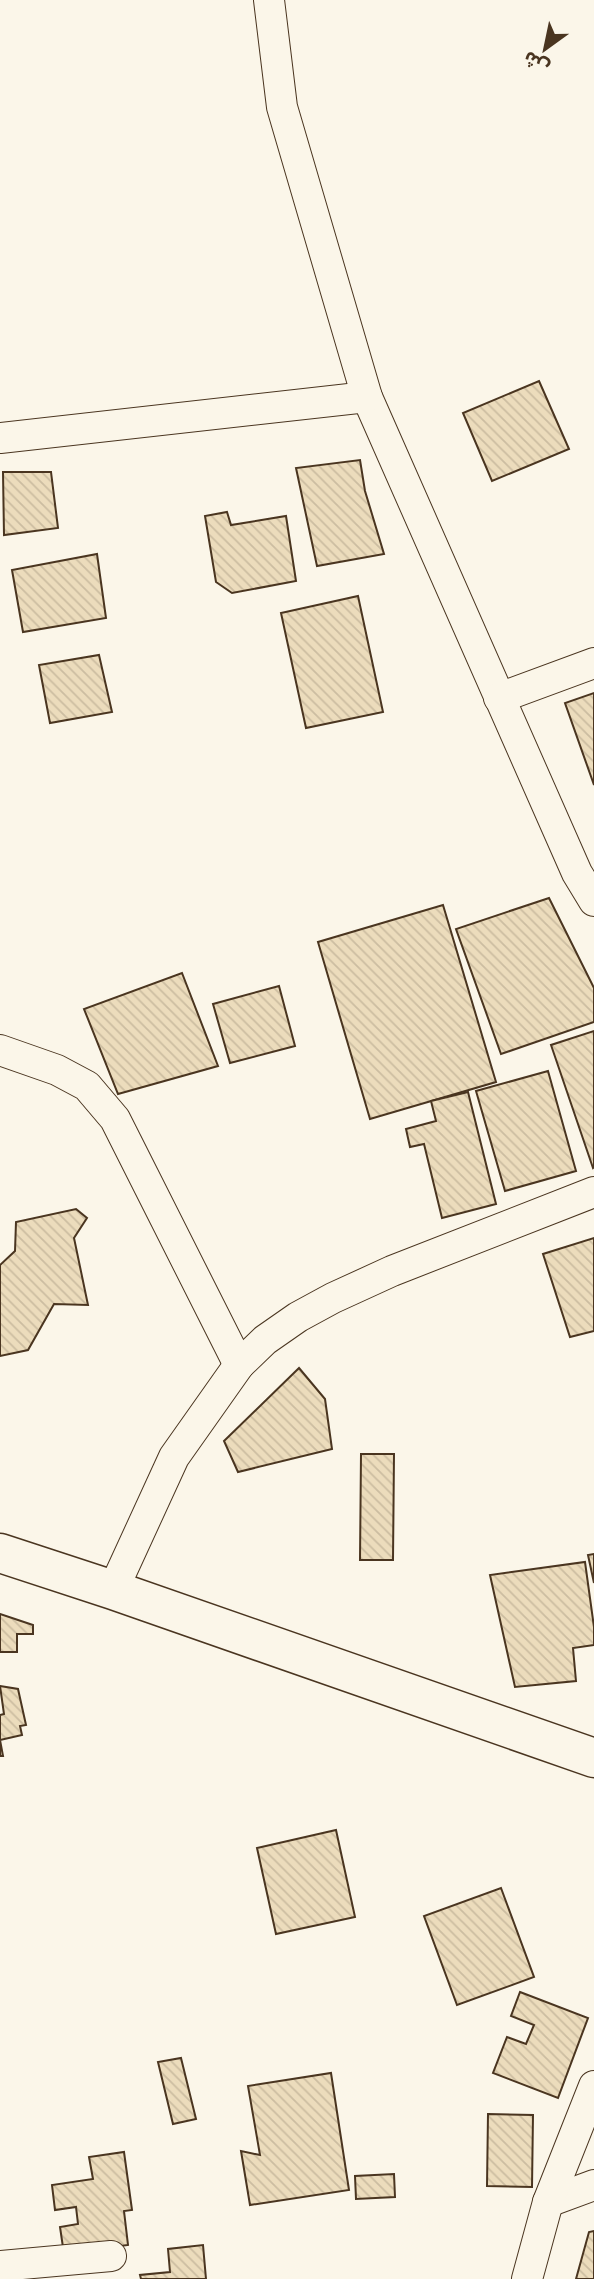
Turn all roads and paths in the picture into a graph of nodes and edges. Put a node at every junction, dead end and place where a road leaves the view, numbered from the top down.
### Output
1 (269, 0) edge
2 (367, 397) junction
3 (0, 438) edge
4 (594, 663) edge
5 (499, 698) junction
6 (594, 901) edge
7 (0, 1050) edge
8 (594, 1192) edge
9 (239, 1364) junction
10 (0, 1553) edge
11 (113, 1590) junction
12 (594, 1758) edge
13 (594, 2086) edge
14 (594, 2185) edge
15 (548, 2202) junction
16 (110, 2256) dead end
17 (0, 2266) edge
18 (527, 2279) edge

1 - 2 street
2 - 3 street
2 - 5 street
4 - 5 street
5 - 6 street
7 - 9 street
8 - 9 street
9 - 11 street
10 - 11 main road
11 - 12 main road
13 - 15 street
14 - 15 street
15 - 18 street
16 - 17 street

